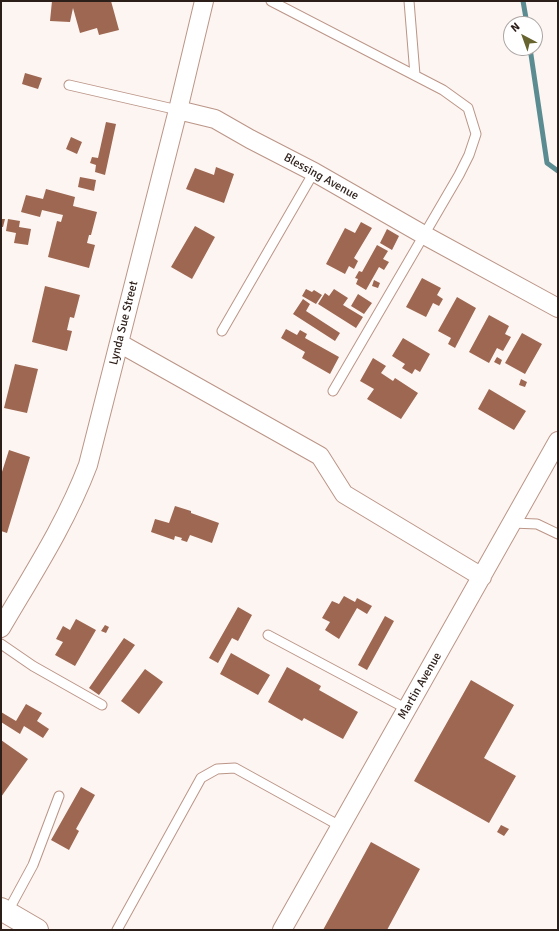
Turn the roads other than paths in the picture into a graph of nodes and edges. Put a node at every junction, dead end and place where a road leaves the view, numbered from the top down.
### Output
1 (204, 1) edge
2 (271, 1) edge
3 (409, 1) edge
4 (415, 75) junction
5 (69, 85) dead end
6 (178, 110) junction
7 (314, 172) junction
8 (424, 235) junction
9 (558, 308) edge
10 (222, 331) dead end
11 (119, 344) junction
12 (333, 391) dead end
13 (558, 441) edge
14 (512, 523) junction
15 (558, 534) edge
16 (482, 577) junction
17 (1, 628) edge
18 (268, 635) dead end
19 (1, 644) edge
20 (102, 705) dead end
21 (407, 709) junction
22 (59, 796) dead end
23 (340, 826) junction
24 (4, 911) edge
25 (37, 930) edge
26 (117, 930) edge
27 (282, 930) edge

1 - 6 street, Lynda Sue Street
2 - 4 lane
3 - 4 lane
4 - 8 lane
5 - 6 lane, Blessing Avenue
6 - 7 street, Blessing Avenue
6 - 11 street, Lynda Sue Street
7 - 8 street, Blessing Avenue
7 - 10 lane
8 - 9 street, Blessing Avenue
8 - 12 lane
11 - 16 street
11 - 17 street, Lynda Sue Street
13 - 14 street, Martin Avenue
14 - 15 lane
14 - 16 street, Martin Avenue
16 - 21 street, Martin Avenue
18 - 21 lane
19 - 20 lane
21 - 23 street, Martin Avenue
22 - 24 lane
23 - 26 lane
23 - 27 street, Martin Avenue
24 - 25 main road

